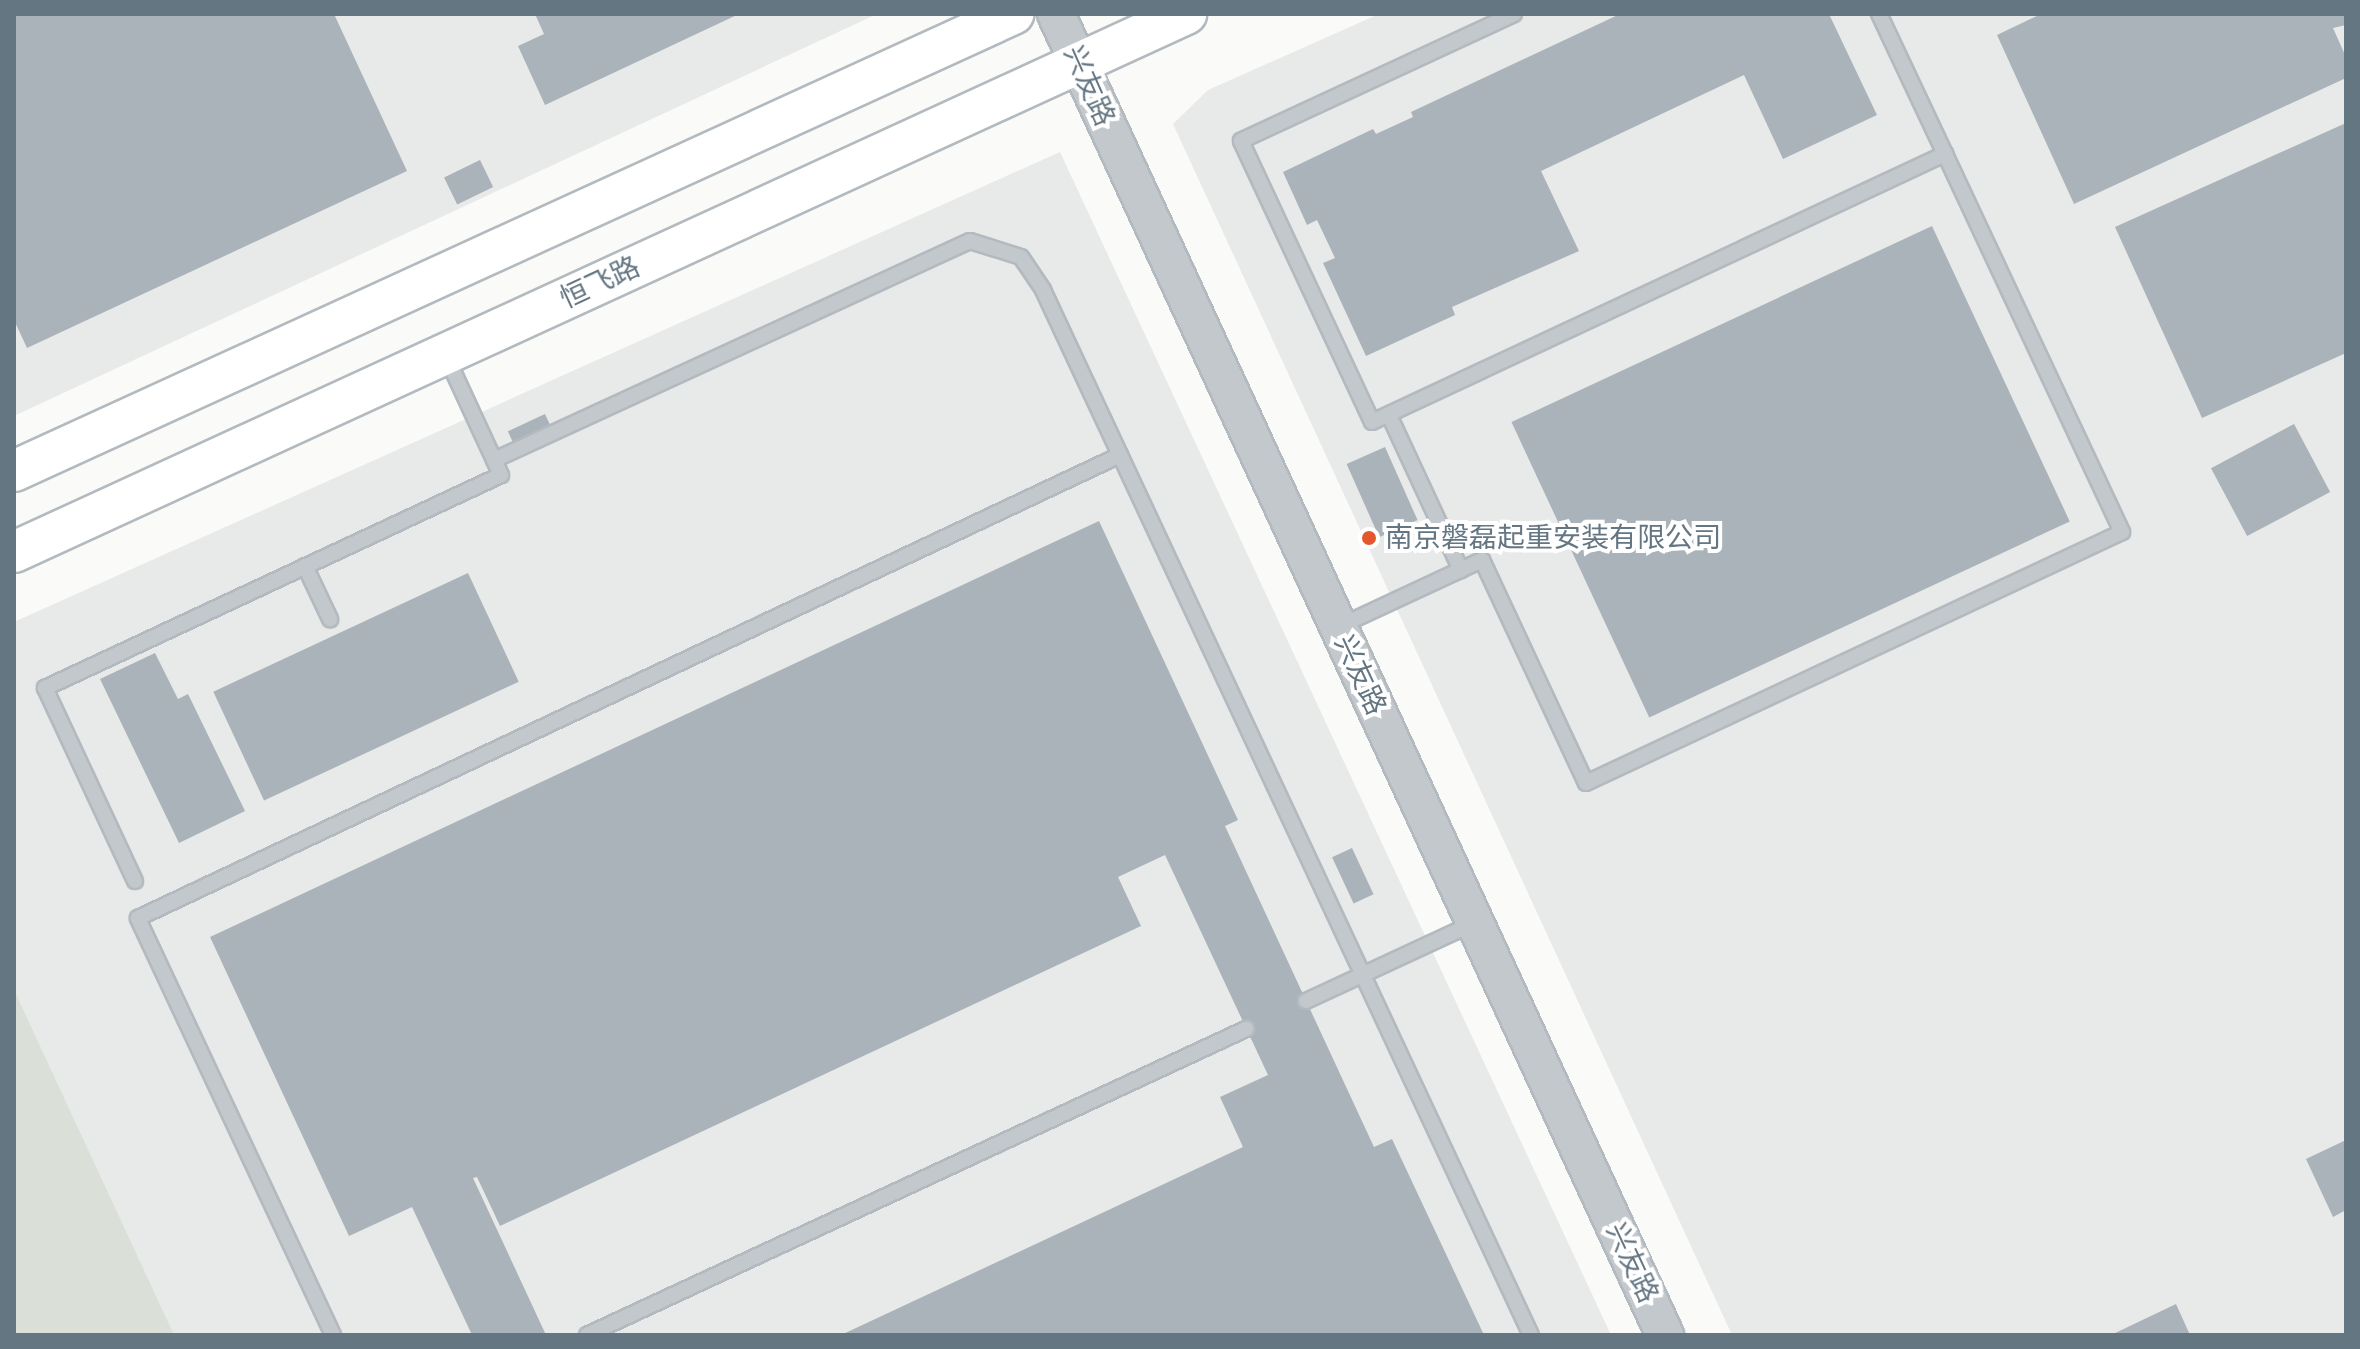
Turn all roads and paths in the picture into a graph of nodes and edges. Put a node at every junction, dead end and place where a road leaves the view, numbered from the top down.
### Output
1 (1013, 14) edge
2 (1056, 14) edge
3 (1186, 14) edge
4 (1514, 14) edge
5 (1879, 14) edge
6 (1078, 64) junction
7 (1945, 154) junction
8 (445, 354) junction
9 (1389, 415) junction
10 (1120, 455) junction
11 (494, 460) junction
12 (14, 471) edge
13 (14, 552) edge
14 (305, 566) junction
15 (1461, 570) junction
16 (330, 619) dead end
17 (1338, 627) junction
18 (135, 881) dead end
19 (1475, 922) junction
20 (1363, 975) junction
21 (1306, 1001) dead end
22 (1246, 1029) dead end
23 (333, 1335) edge
24 (587, 1335) edge
25 (1531, 1335) edge
26 (1665, 1335) edge

1 - 12 main road
2 - 6 street, 兴友路
3 - 6 main road, 恒飞路
4 - 9 lane
5 - 7 lane
6 - 8 main road, 恒飞路
6 - 17 street, 兴友路
7 - 9 lane
7 - 15 lane
8 - 11 lane
8 - 13 main road, 恒飞路
9 - 15 lane
10 - 11 lane
10 - 20 lane
10 - 23 lane
11 - 14 lane
14 - 16 lane
14 - 18 lane
15 - 17 lane
17 - 19 street, 兴友路
19 - 20 lane
19 - 26 street, 兴友路
20 - 21 lane
20 - 25 lane
22 - 24 lane

